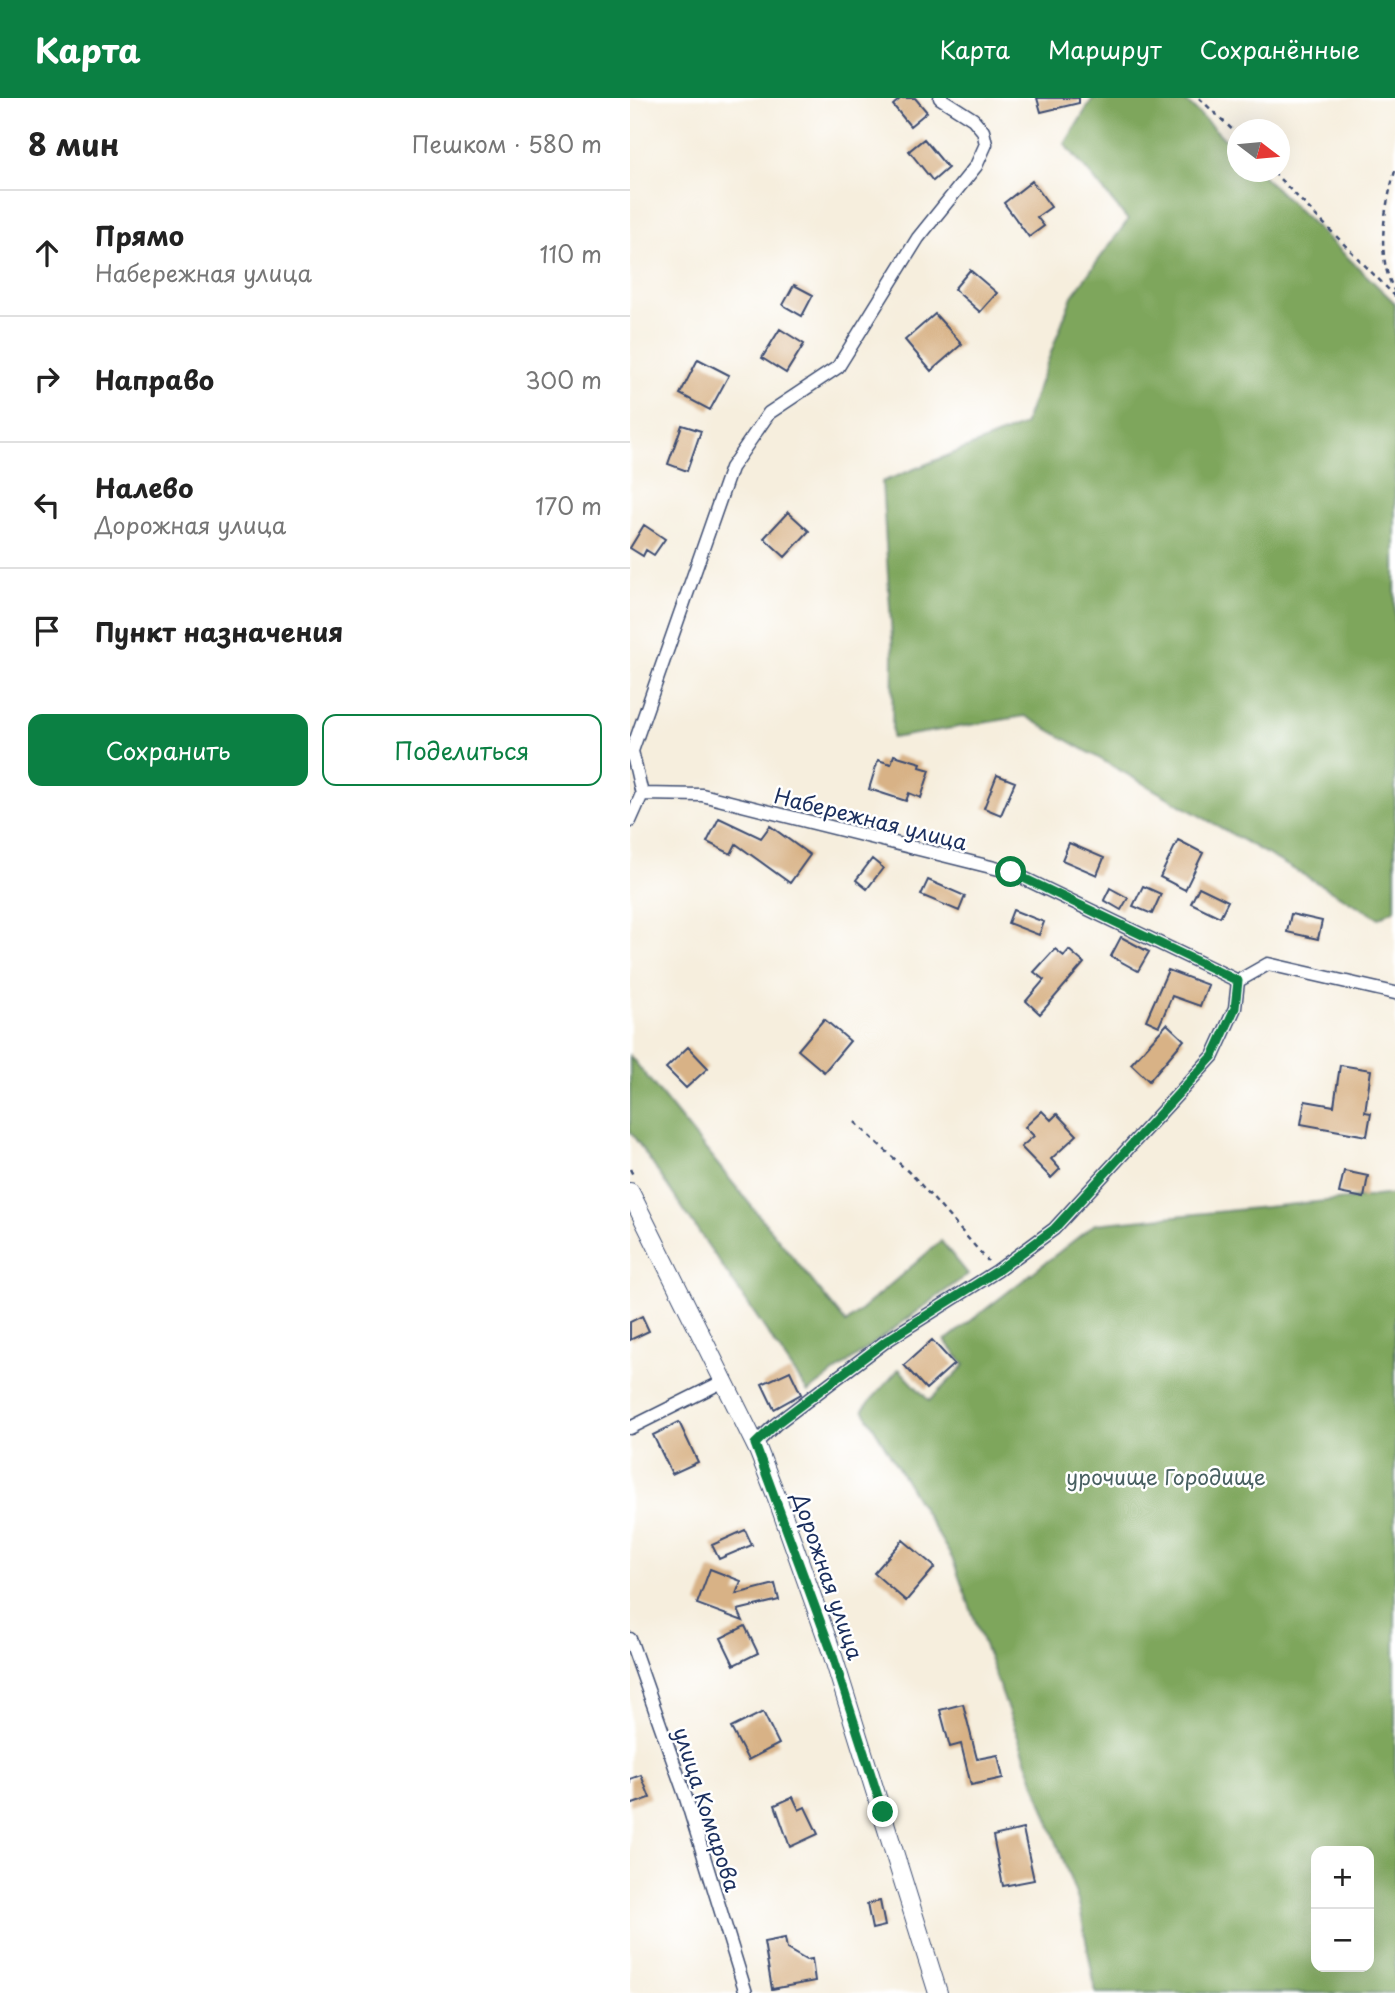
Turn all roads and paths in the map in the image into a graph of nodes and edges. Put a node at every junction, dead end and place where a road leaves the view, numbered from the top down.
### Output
1 (940, 98) edge
2 (1199, 98) edge
3 (1227, 125) edge
4 (1395, 172) edge
5 (1283, 182) edge
6 (1395, 294) edge
7 (642, 794) junction
8 (630, 821) edge
9 (1238, 981) junction
10 (1395, 993) edge
11 (855, 1122) dead end
12 (630, 1192) edge
13 (997, 1271) junction
14 (724, 1381) junction
15 (630, 1428) edge
16 (755, 1444) junction
17 (630, 1639) edge
18 (746, 1993) edge
19 (938, 1993) edge

1 - 7 street
2 - 3 path
4 - 6 path
5 - 6 path
7 - 8 street
7 - 9 street, Набережная улица
9 - 10 street
9 - 13 street
11 - 13 path
12 - 14 street, Дорожная улица
13 - 16 street
14 - 15 street
14 - 16 street, Дорожная улица
16 - 19 street, Дорожная улица
17 - 18 street, улица Комарова

